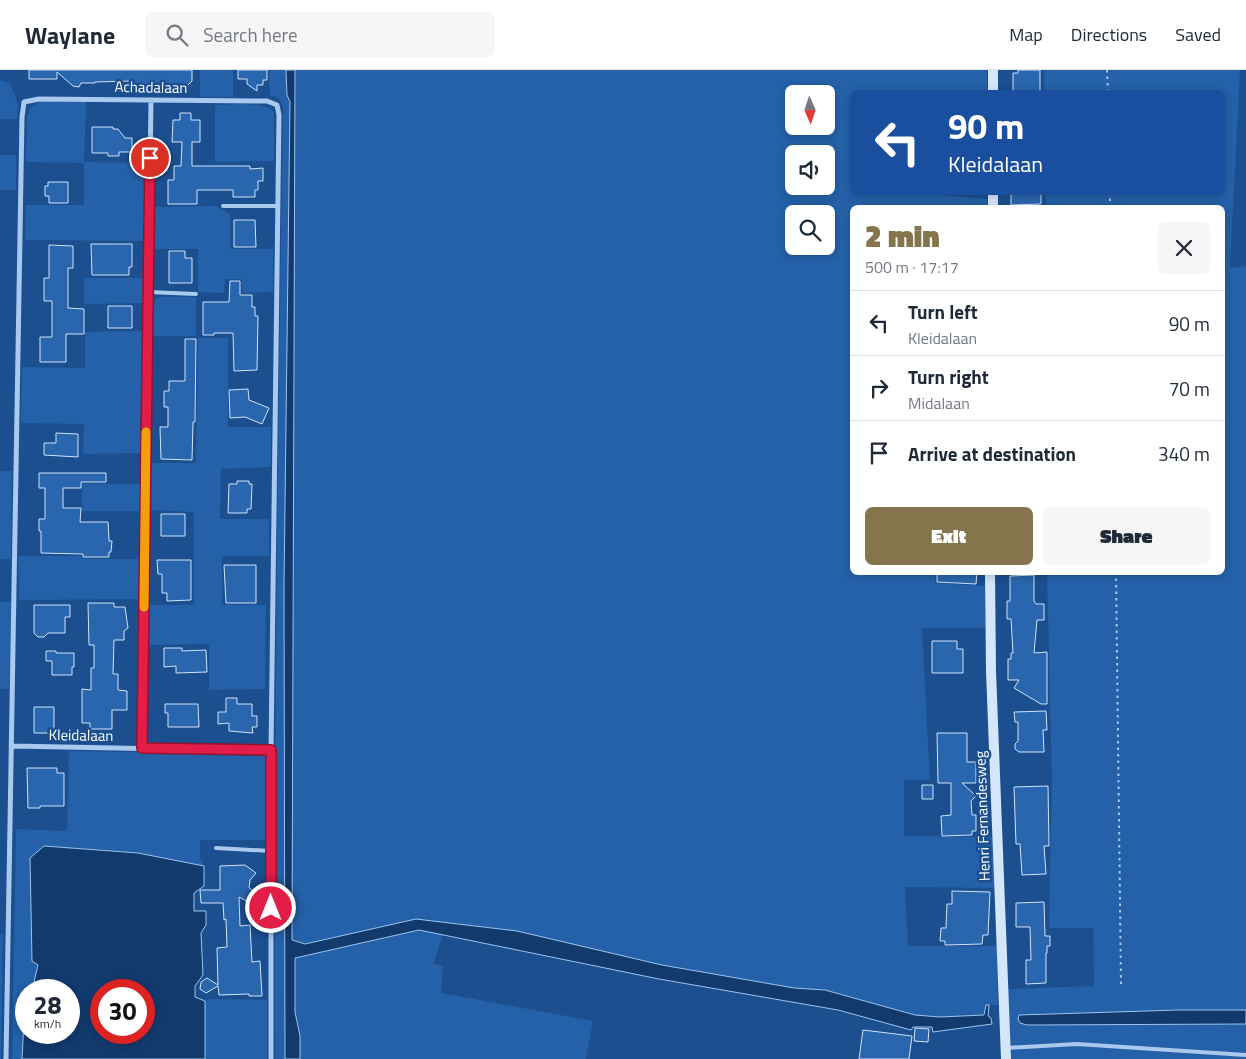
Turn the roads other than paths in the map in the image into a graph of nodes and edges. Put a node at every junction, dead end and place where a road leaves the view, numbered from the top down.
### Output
1 (993, 70) edge
2 (993, 90) edge
3 (151, 100) junction
4 (223, 206) dead end
5 (278, 206) junction
6 (148, 292) junction
7 (196, 294) dead end
8 (990, 575) edge
9 (12, 746) junction
10 (142, 748) junction
11 (271, 750) junction
12 (216, 848) dead end
13 (271, 851) junction
14 (1006, 1048) junction
15 (1246, 1055) edge
16 (6, 1059) edge
17 (270, 1059) edge
18 (1006, 1059) edge

1 - 2 street
3 - 5 street, Achadalaan
3 - 6 street
3 - 9 street, Achadalaan
4 - 5 lane
5 - 11 street
6 - 7 lane
6 - 10 street
8 - 14 street, Henri Fernandesweg
9 - 10 street, Kleidalaan
9 - 16 street
10 - 11 street, Kleidalaan
11 - 13 street
12 - 13 lane
13 - 17 street
14 - 15 lane
14 - 18 street, Henri Fernandesweg

